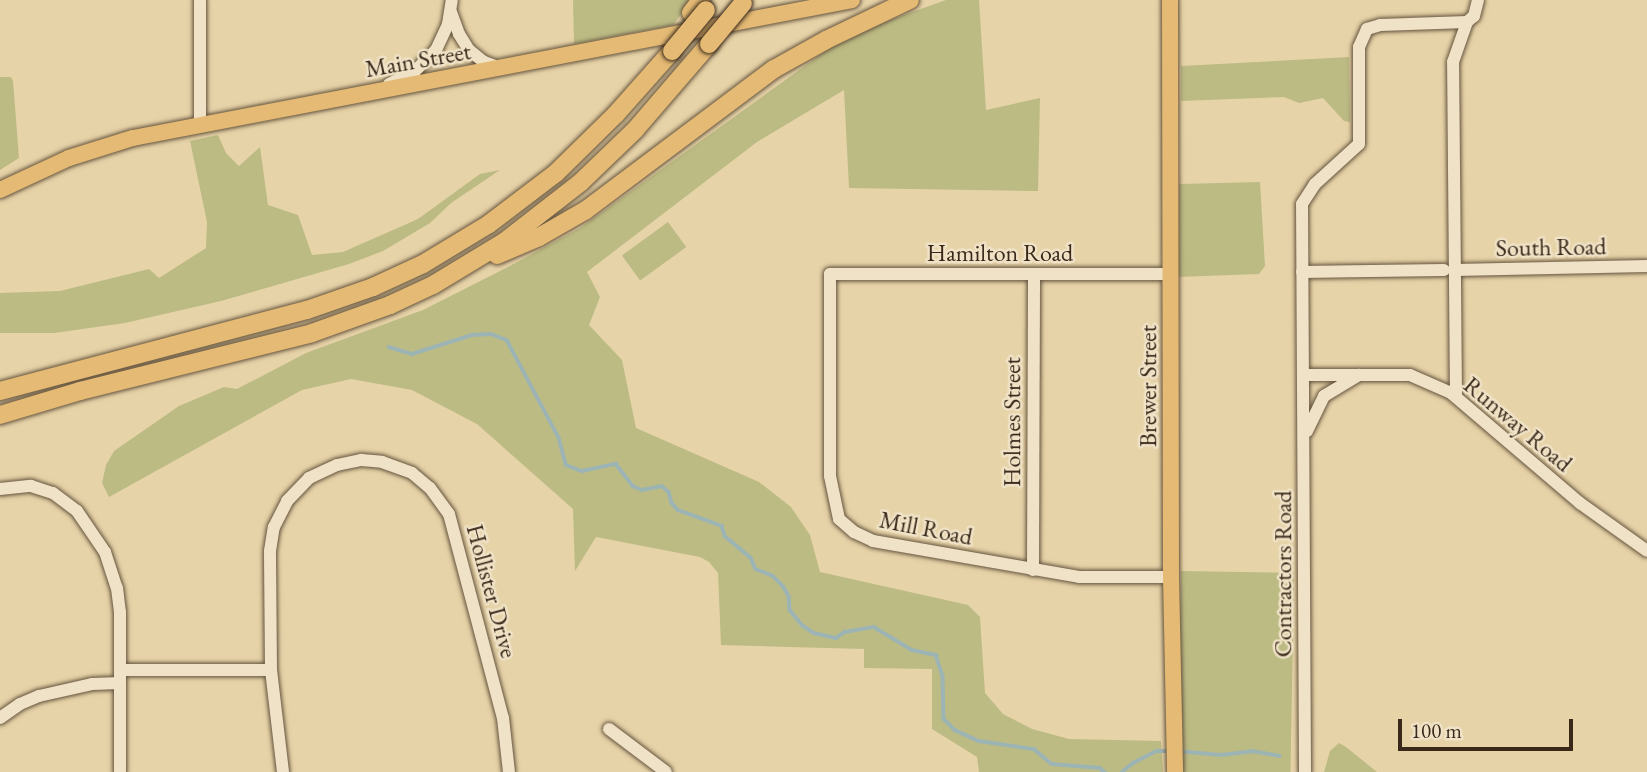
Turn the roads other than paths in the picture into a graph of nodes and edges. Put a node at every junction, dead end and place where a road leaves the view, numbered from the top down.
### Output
1 (200, 0) edge
2 (852, 0) edge
3 (910, 0) edge
4 (1170, 0) edge
5 (1478, 0) edge
6 (744, 2) edge
7 (452, 6) edge
8 (703, 6) edge
9 (1467, 22) junction
10 (506, 66) junction
11 (366, 92) junction
12 (200, 124) junction
13 (0, 190) edge
14 (477, 260) junction
15 (1647, 266) edge
16 (1450, 270) junction
17 (1302, 272) junction
18 (830, 274) joint
19 (1034, 274) junction
20 (1170, 274) junction
21 (1364, 373) junction
22 (1303, 375) junction
23 (0, 391) edge
24 (1456, 397) junction
25 (0, 415) edge
26 (1303, 441) junction
27 (0, 489) edge
28 (1647, 551) edge
29 (1033, 570) junction
30 (1171, 577) junction
31 (271, 670) junction
32 (120, 677) junction
33 (0, 719) edge
34 (609, 729) dead end
35 (1175, 759) edge
36 (120, 772) edge
37 (283, 772) edge
38 (509, 772) edge
39 (666, 772) edge
40 (1305, 772) edge

1 - 12 street
2 - 10 main road, Main Street
3 - 14 highway
4 - 20 main road, Brewer Street
5 - 9 street
6 - 14 highway, bridge
7 - 10 street
7 - 11 street
8 - 23 highway, bridge
9 - 16 street
9 - 17 street, Contractors Road
10 - 11 main road, Main Street
11 - 12 main road, Main Street
12 - 13 main road, Main Street
14 - 25 highway
15 - 16 street, South Road
16 - 17 street, South Road
16 - 24 street
17 - 22 street, Contractors Road
18 - 19 street, Hamilton Road
18 - 29 street, Mill Road
19 - 20 street, Hamilton Road
19 - 29 street, Holmes Street
20 - 30 main road, Brewer Street
21 - 22 street, Runway Road
21 - 24 street, Runway Road
21 - 26 street
22 - 26 street, Contractors Road
24 - 28 street, Runway Road
26 - 40 street, Contractors Road
27 - 32 street
29 - 30 street, Mill Road
30 - 35 main road, Brewer Street
31 - 32 street
31 - 37 street, Hollister Drive
31 - 38 street, Hollister Drive
32 - 33 street
32 - 36 street
34 - 39 street

